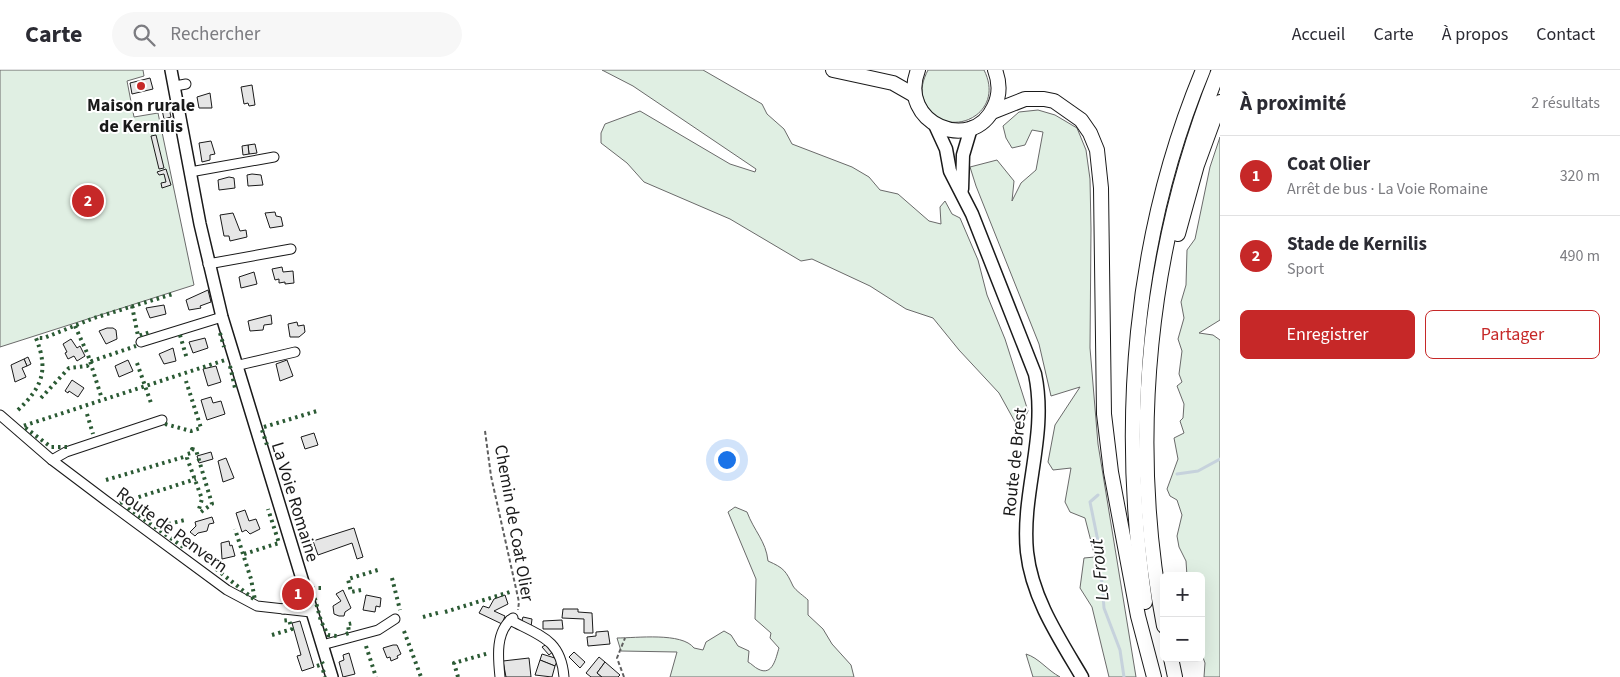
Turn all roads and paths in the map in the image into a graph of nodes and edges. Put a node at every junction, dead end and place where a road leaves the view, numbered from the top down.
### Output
1 (171, 70) edge
2 (833, 70) edge
3 (918, 70) edge
4 (1203, 70) edge
5 (1219, 70) edge
6 (996, 71) edge
7 (186, 84) dead end
8 (175, 86) junction
9 (914, 95) junction
10 (1220, 102) edge
11 (992, 112) junction
12 (935, 125) junction
13 (971, 128) junction
14 (274, 157) dead end
15 (190, 172) junction
16 (963, 192) junction
17 (291, 249) dead end
18 (208, 264) junction
19 (1158, 290) junction
20 (222, 317) junction
21 (141, 342) dead end
22 (295, 352) dead end
23 (236, 366) junction
24 (0, 415) edge
25 (162, 420) dead end
26 (486, 431) dead end
27 (52, 460) junction
28 (306, 598) junction
29 (280, 609) junction
30 (311, 612) junction
31 (1162, 617) edge
32 (395, 619) dead end
33 (512, 619) junction
34 (625, 638) dead end
35 (322, 645) junction
36 (1172, 662) edge
37 (332, 677) edge
38 (500, 677) edge
39 (564, 677) edge
40 (624, 677) edge
41 (1082, 677) edge
42 (1154, 677) edge
43 (1160, 677) edge
44 (1175, 677) edge

1 - 8 street, La Voie Romaine
2 - 9 main road
3 - 9 main road
4 - 43 main road
5 - 19 main road
6 - 11 main road
7 - 8 street
8 - 15 street, La Voie Romaine
9 - 12 main road
10 - 19 main road
11 - 13 main road
11 - 42 main road
12 - 13 main road
12 - 16 main road, Route de Brest
13 - 16 main road, Route de Brest
14 - 15 street
15 - 18 street, La Voie Romaine
16 - 41 main road, Route de Brest
17 - 18 street
18 - 20 street, La Voie Romaine
19 - 31 main road
20 - 21 street
20 - 23 street, La Voie Romaine
22 - 23 street
23 - 28 street, La Voie Romaine
24 - 27 street, Route de Penvern
25 - 27 street
26 - 33 path, Chemin de Coat Olier
27 - 29 street, Route de Penvern
28 - 29 street
28 - 30 street, La Voie Romaine
29 - 30 street, Route de Penvern
30 - 35 street, La Voie Romaine
32 - 35 street
33 - 38 street
33 - 39 street
34 - 40 path
35 - 37 street, La Voie Romaine
36 - 44 main road

